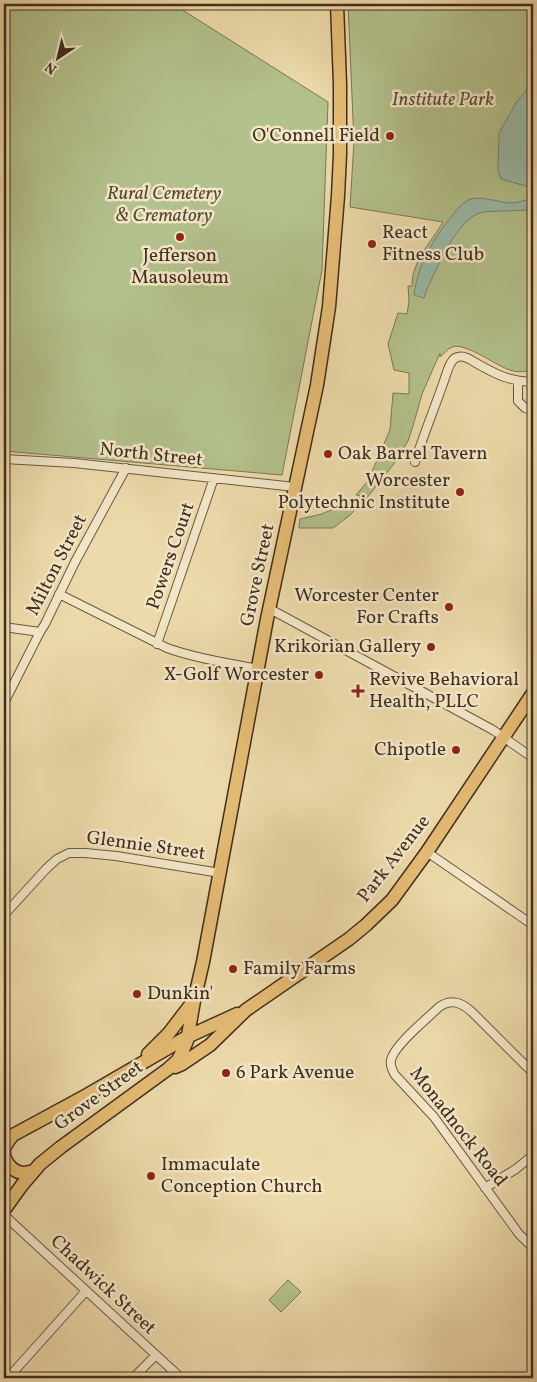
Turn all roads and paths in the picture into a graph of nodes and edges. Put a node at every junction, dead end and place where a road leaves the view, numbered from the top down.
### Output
1 (337, 4) edge
2 (518, 381) junction
3 (533, 382) edge
4 (533, 410) edge
5 (4, 459) edge
6 (415, 462) dead end
7 (126, 468) junction
8 (214, 478) junction
9 (295, 487) junction
10 (60, 594) junction
11 (270, 609) junction
12 (4, 627) edge
13 (40, 632) junction
14 (157, 644) junction
15 (258, 669) junction
16 (533, 693) edge
17 (4, 703) edge
18 (504, 737) junction
19 (533, 758) edge
20 (427, 852) junction
21 (220, 873) junction
22 (4, 915) edge
23 (533, 925) edge
24 (194, 1001) junction
25 (246, 1010) junction
26 (187, 1037) junction
27 (168, 1069) junction
28 (533, 1073) edge
29 (114, 1079) junction
30 (9, 1138) edge
31 (533, 1155) edge
32 (34, 1171) junction
33 (485, 1188) junction
34 (4, 1210) edge
35 (4, 1215) edge
36 (533, 1248) edge
37 (86, 1291) junction
38 (156, 1356) junction
39 (8, 1378) edge
40 (133, 1378) edge
41 (181, 1378) edge

1 - 9 main road, Grove Street
2 - 3 street
2 - 4 street
2 - 6 street
5 - 7 street, North Street
7 - 8 street, North Street
7 - 10 street, Milton Street
8 - 9 street, North Street
8 - 14 street, Powers Court
9 - 11 main road, Grove Street
10 - 13 street, Milton Street
10 - 14 street
11 - 15 main road, Grove Street
11 - 18 street
12 - 13 street
13 - 17 street, Milton Street
14 - 15 street
15 - 21 main road, Grove Street
16 - 18 main road, Park Avenue
18 - 19 street
18 - 20 main road, Park Avenue
20 - 23 street
20 - 25 main road, Park Avenue
21 - 22 street, Glennie Street
21 - 24 main road, Grove Street
24 - 26 main road, Grove Street
24 - 29 main road, Grove Street
25 - 26 main road, Park Avenue
25 - 27 main road, Park Avenue
26 - 27 main road, Grove Street
26 - 29 main road, Park Avenue
27 - 32 main road, Grove Street
28 - 33 street, Monadnock Road
29 - 30 main road
30 - 32 main road
31 - 33 street
32 - 34 main road, Grove Street
33 - 36 street, Monadnock Road
35 - 37 street, Chadwick Street
37 - 38 street, Chadwick Street
37 - 39 street
38 - 40 street
38 - 41 street, Chadwick Street

